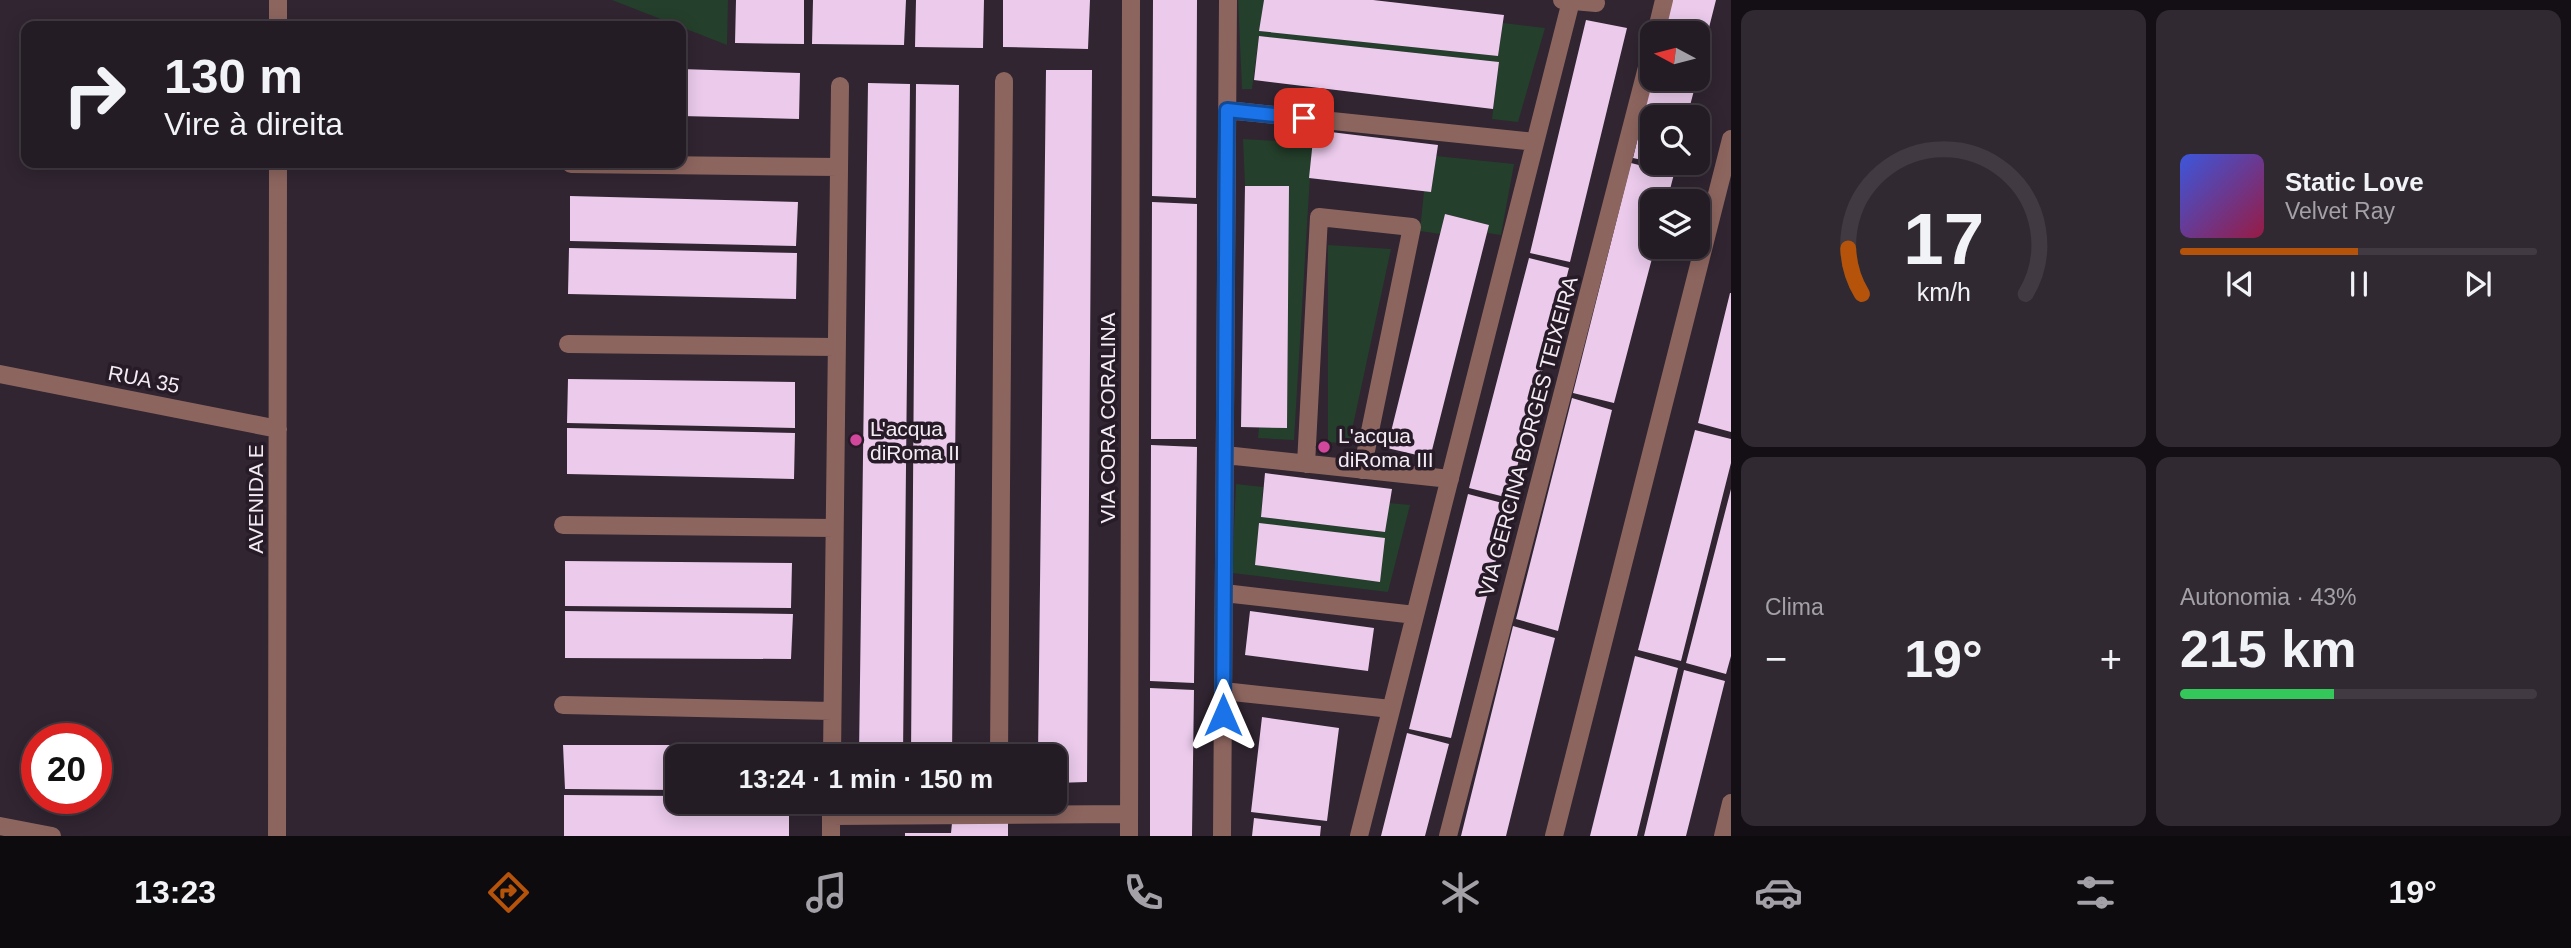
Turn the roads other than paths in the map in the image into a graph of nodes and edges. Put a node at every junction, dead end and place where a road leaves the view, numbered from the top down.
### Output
1 (1131, 0) edge
2 (1228, 0) edge
3 (1562, 0) edge
4 (1664, 0) edge
5 (275, 1) edge
6 (1571, 1) edge
7 (1596, 3) dead end
8 (277, 21) edge
9 (1659, 21) edge
10 (1004, 81) dead end
11 (840, 86) dead end
12 (1641, 91) edge
13 (1227, 110) junction
14 (1731, 139) edge
15 (1535, 142) junction
16 (686, 165) edge
17 (839, 167) junction
18 (278, 168) edge
19 (568, 344) dead end
20 (836, 347) junction
21 (0, 374) edge
22 (278, 429) junction
23 (1225, 456) junction
24 (1306, 464) junction
25 (1362, 470) junction
26 (1450, 479) junction
27 (563, 525) dead end
28 (834, 528) junction
29 (1224, 593) junction
30 (1415, 614) junction
31 (1223, 691) junction
32 (564, 705) dead end
33 (1391, 709) junction
34 (832, 710) junction
35 (832, 744) edge
36 (999, 744) edge
37 (1731, 803) edge
38 (1067, 811) edge
39 (831, 814) edge
40 (1129, 814) junction
41 (0, 826) edge
42 (1726, 828) edge
43 (52, 836) edge
44 (277, 836) edge
45 (831, 836) edge
46 (1129, 836) edge
47 (1222, 836) edge
48 (1359, 836) edge
49 (1448, 836) edge
50 (1554, 836) edge

1 - 40 street, VIA CORA CORALINA
2 - 13 street
3 - 6 street
4 - 9 street
5 - 8 street
6 - 7 street
6 - 15 street
10 - 36 street
11 - 17 street
12 - 49 street, VIA GERCINA BORGES TEIXEIRA
13 - 15 street
13 - 23 street
14 - 50 street
15 - 26 street
16 - 17 street
17 - 20 street
18 - 22 street, AVENIDA E
19 - 20 street
20 - 28 street
21 - 22 street, RUA 35
22 - 44 street, AVENIDA E
23 - 24 street
23 - 29 street
24 - 25 street
24 - 25 street
25 - 26 street
26 - 30 street
27 - 28 street
28 - 34 street
29 - 30 street
29 - 31 street
30 - 33 street
31 - 33 street
31 - 47 street
32 - 34 street
33 - 48 street
34 - 35 street
37 - 42 street
38 - 40 street
39 - 45 street
40 - 46 street, VIA CORA CORALINA
41 - 43 street

